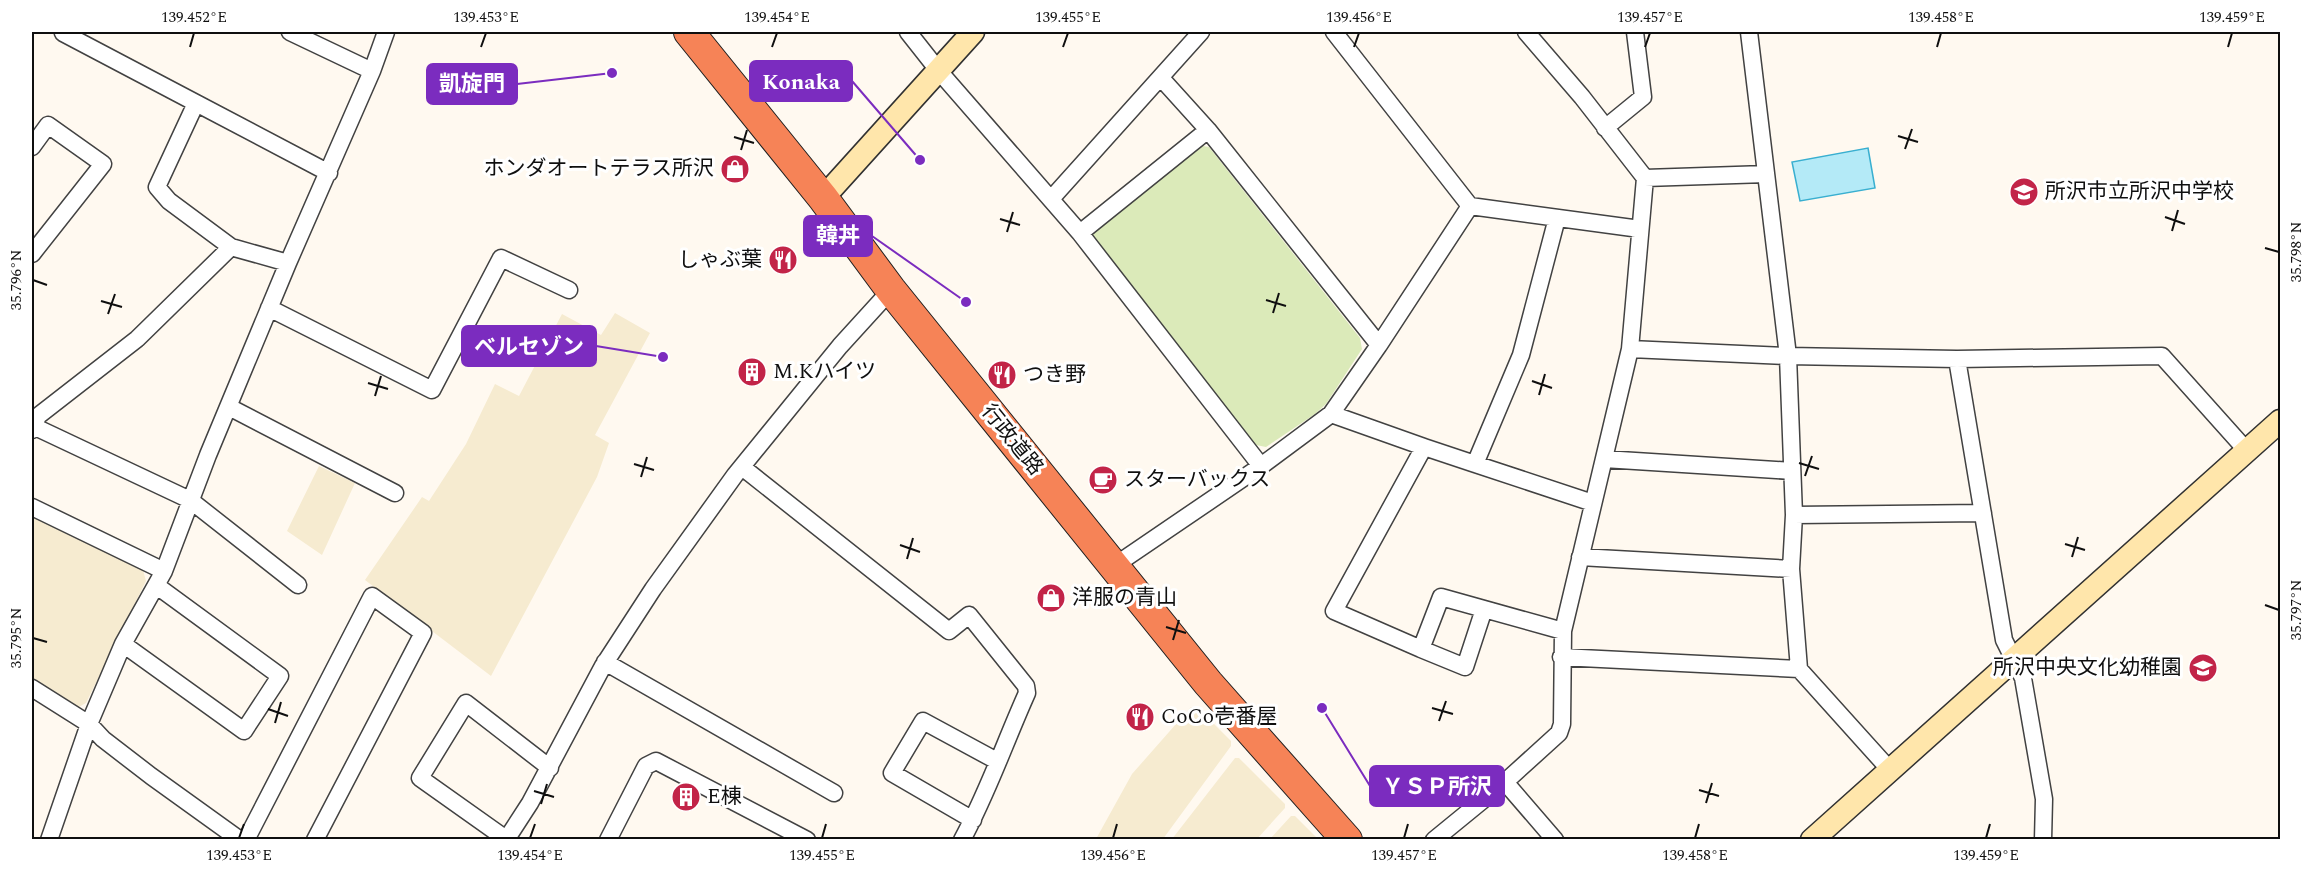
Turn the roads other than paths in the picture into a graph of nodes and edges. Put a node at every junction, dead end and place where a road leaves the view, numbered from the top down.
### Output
1 (64, 32) edge
2 (290, 32) edge
3 (387, 32) edge
4 (689, 32) edge
5 (909, 32) edge
6 (973, 32) edge
7 (1201, 32) edge
8 (1334, 32) edge
9 (1526, 32) edge
10 (1635, 32) edge
11 (1749, 32) edge
12 (938, 70) junction
13 (372, 71) junction
14 (1161, 78) junction
15 (196, 103) junction
16 (1605, 128) junction
17 (1208, 129) junction
18 (32, 147) edge
19 (329, 173) junction
20 (1766, 174) junction
21 (1645, 178) junction
22 (823, 198) junction
23 (1051, 200) junction
24 (1470, 206) junction
25 (1557, 218) junction
26 (1640, 229) junction
27 (1080, 233) junction
28 (231, 247) junction
29 (32, 254) edge
30 (288, 262) junction
31 (569, 290) dead end
32 (891, 290) junction
33 (269, 308) junction
34 (1379, 345) junction
35 (1630, 349) junction
36 (1788, 356) junction
37 (1957, 359) junction
38 (229, 407) junction
39 (1330, 414) junction
40 (34, 419) edge
41 (2278, 427) edge
42 (1424, 447) junction
43 (2247, 451) junction
44 (1604, 459) junction
45 (1475, 464) junction
46 (1261, 466) junction
47 (742, 467) junction
48 (1792, 471) junction
49 (395, 494) dead end
50 (190, 500) junction
51 (1593, 503) junction
52 (32, 507) edge
53 (1983, 513) junction
54 (1794, 515) junction
55 (1580, 557) junction
56 (1114, 566) junction
57 (1791, 569) junction
58 (160, 579) junction
59 (298, 585) dead end
60 (1484, 609) junction
61 (1563, 631) junction
62 (123, 644) junction
63 (1421, 649) junction
64 (1561, 657) junction
65 (2014, 659) junction
66 (605, 662) junction
67 (1799, 669) junction
68 (32, 688) edge
69 (89, 724) junction
70 (997, 761) junction
71 (550, 768) junction
72 (1890, 770) junction
73 (1505, 782) junction
74 (834, 793) dead end
75 (973, 820) junction
76 (1822, 836) edge
77 (506, 839) edge
78 (49, 840) edge
79 (240, 840) edge
80 (246, 840) edge
81 (315, 840) edge
82 (608, 840) edge
83 (807, 840) edge
84 (962, 840) edge
85 (1347, 840) edge
86 (1434, 840) edge
87 (1555, 840) edge
88 (2043, 840) edge

1 - 15 street
2 - 13 street
3 - 13 street
4 - 22 highway, 行政道路
5 - 12 street
6 - 12 street
7 - 14 street
8 - 24 street
9 - 16 street
10 - 16 street
11 - 20 street
12 - 22 street
12 - 23 street
13 - 19 street
14 - 17 street
14 - 23 street
15 - 19 street
15 - 28 street
16 - 21 street
17 - 27 street
17 - 34 street
18 - 29 street
19 - 30 street
20 - 21 street
20 - 36 street
21 - 26 street
22 - 32 highway, 行政道路
23 - 27 street
24 - 25 street
24 - 34 street
25 - 26 street
25 - 45 street
26 - 35 street
27 - 46 street
28 - 30 street
28 - 40 street
30 - 33 street
31 - 33 street
32 - 47 street
32 - 56 highway, 行政道路
33 - 38 street
34 - 39 street
35 - 36 street
35 - 44 street
36 - 37 street
36 - 48 street
37 - 43 street
37 - 53 street
38 - 49 street
38 - 50 street
39 - 42 street
39 - 46 street
40 - 50 street
41 - 43 street
42 - 45 street
42 - 63 street
43 - 65 street
44 - 48 street
44 - 51 street
45 - 51 street
46 - 56 street
47 - 66 street
47 - 70 street
48 - 54 street
50 - 58 street
50 - 59 street
51 - 55 street
52 - 58 street
53 - 54 street
53 - 65 street
54 - 57 street
55 - 57 street
55 - 61 street
56 - 85 highway, 行政道路
57 - 67 street
58 - 62 street
58 - 62 street
60 - 61 street
60 - 63 street
60 - 63 street
61 - 64 street
62 - 69 street
64 - 67 street
64 - 73 street
65 - 72 street
65 - 88 street
66 - 71 street
66 - 74 street
67 - 72 street
68 - 69 street
69 - 78 street
69 - 79 street
70 - 75 street
70 - 75 street
71 - 77 street
71 - 77 street
72 - 76 street
73 - 86 street
73 - 87 street
75 - 84 street
80 - 81 street
82 - 83 street

